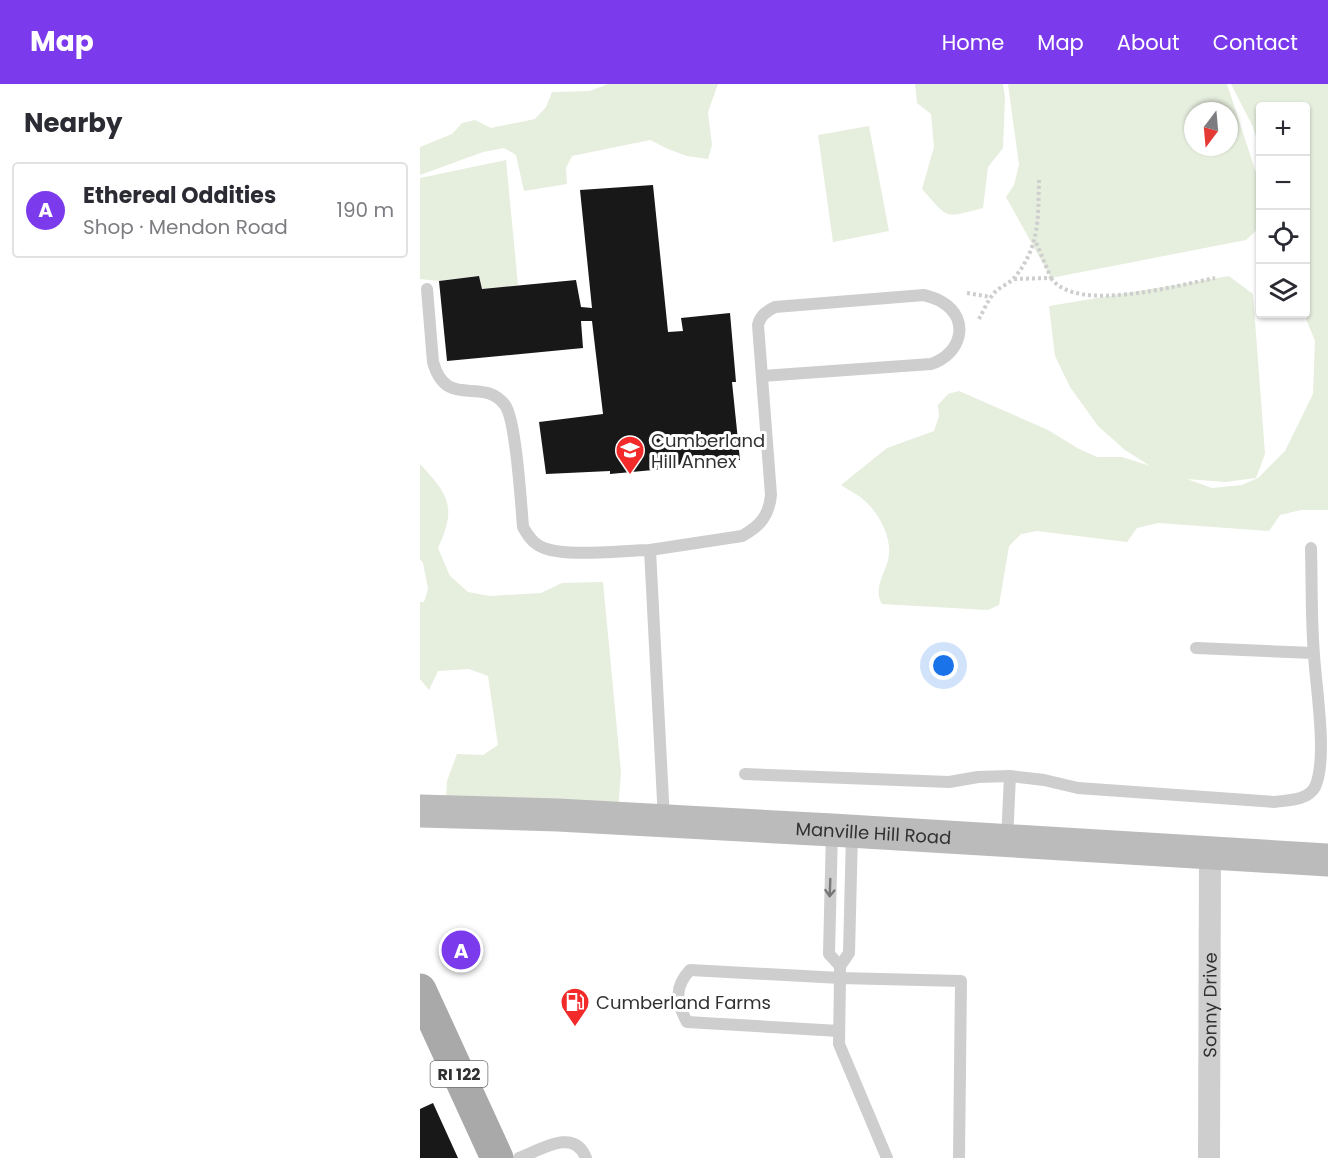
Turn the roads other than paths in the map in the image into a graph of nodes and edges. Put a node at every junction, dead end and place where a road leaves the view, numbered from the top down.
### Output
1 (427, 289) dead end
2 (762, 376) junction
3 (1311, 548) dead end
4 (650, 549) junction
5 (1196, 648) dead end
6 (1313, 653) junction
7 (745, 774) dead end
8 (1010, 776) junction
9 (420, 811) edge
10 (664, 821) junction
11 (842, 830) junction
12 (1007, 841) junction
13 (1210, 853) junction
14 (1328, 860) edge
15 (840, 972) junction
16 (420, 990) edge
17 (839, 1031) junction
18 (497, 1158) edge
19 (519, 1158) edge
20 (586, 1158) edge
21 (887, 1158) edge
22 (959, 1158) edge
23 (1209, 1158) edge

1 - 4 lane
2 - 2 lane
2 - 4 lane
3 - 6 lane
4 - 10 lane
5 - 6 lane
6 - 8 lane
7 - 8 lane
8 - 12 lane
9 - 10 main road, Manville Hill Road
10 - 11 main road, Manville Hill Road
11 - 12 main road, Manville Hill Road
11 - 15 lane
11 -> 15 lane
12 - 13 main road, Manville Hill Road
13 - 14 main road, Manville Hill Road
13 - 23 street, Sonny Drive
15 - 17 lane
15 - 17 lane
15 - 22 lane
16 - 18 main road, RI 122
17 - 21 lane
19 - 20 lane

